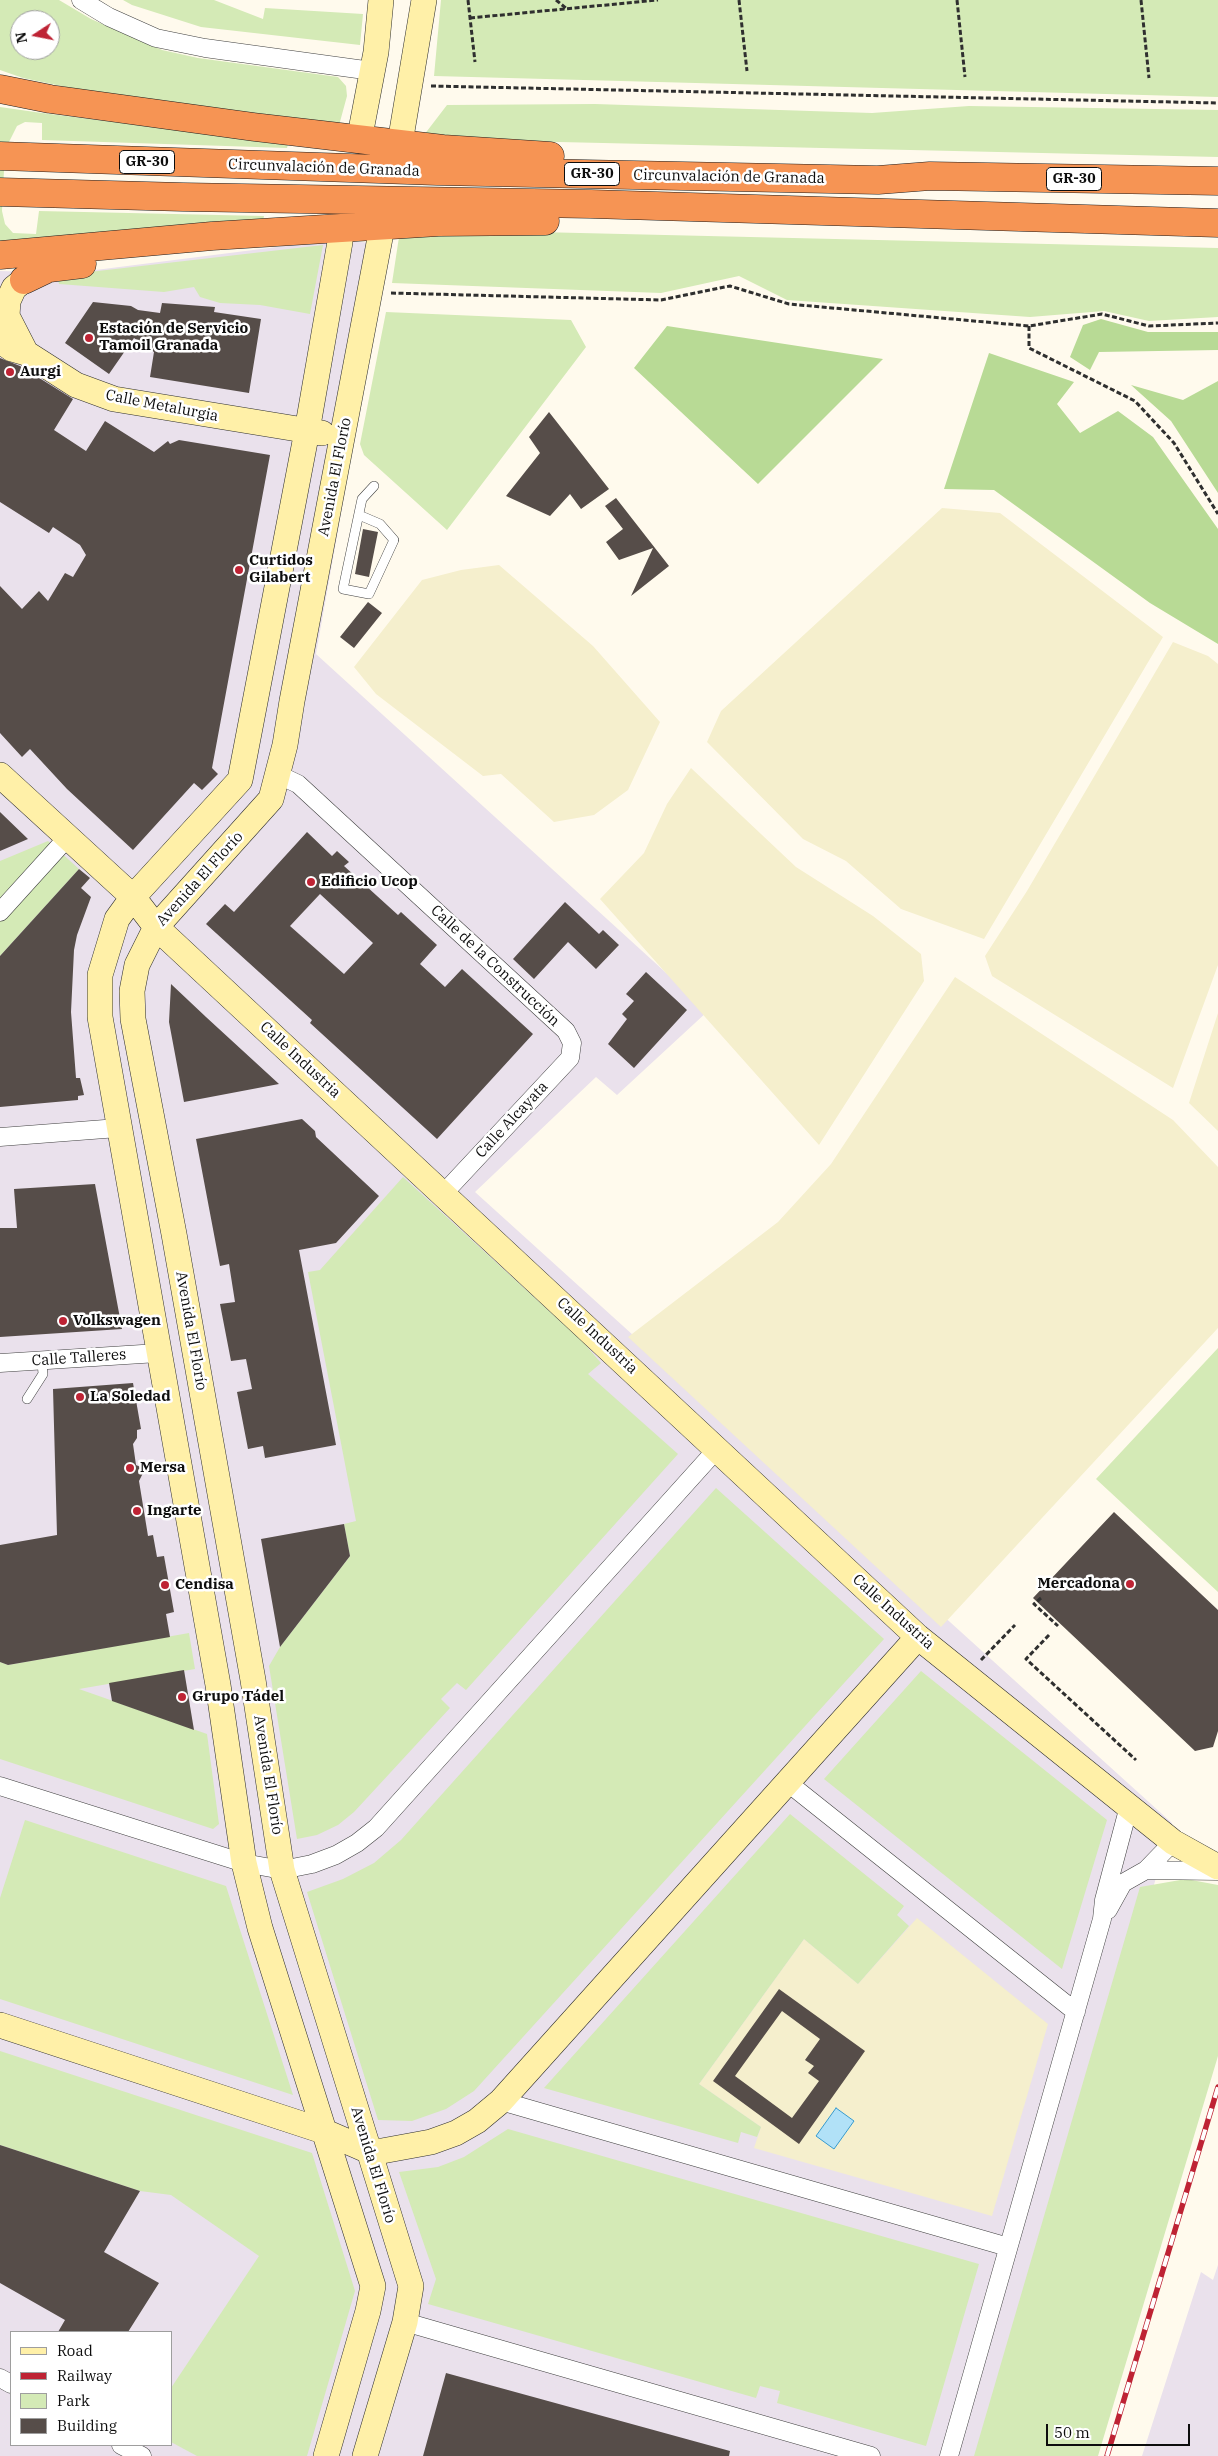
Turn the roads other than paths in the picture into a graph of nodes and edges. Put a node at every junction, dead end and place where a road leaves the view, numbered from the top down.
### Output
1 (81, 0) edge
2 (381, 7) edge
3 (424, 9) edge
4 (372, 71) junction
5 (0, 89) edge
6 (362, 125) dead end
7 (402, 131) dead end
8 (0, 156) edge
9 (930, 176) junction
10 (1218, 181) edge
11 (0, 192) edge
12 (706, 209) junction
13 (1218, 223) edge
14 (212, 236) junction
15 (380, 238) dead end
16 (340, 242) dead end
17 (0, 256) edge
18 (24, 280) joint
19 (0, 341) edge
20 (26, 353) junction
21 (307, 431) junction
22 (342, 436) junction
23 (374, 486) dead end
24 (359, 515) junction
25 (243, 768) junction
26 (0, 775) edge
27 (279, 775) junction
28 (67, 838) junction
29 (133, 897) junction
30 (0, 912) edge
31 (156, 927) junction
32 (572, 1043) joint
33 (154, 1125) junction
34 (118, 1128) junction
35 (0, 1137) edge
36 (444, 1193) junction
37 (194, 1347) junction
38 (158, 1353) junction
39 (42, 1361) junction
40 (0, 1363) edge
41 (27, 1399) dead end
42 (718, 1449) junction
43 (918, 1637) junction
44 (787, 1782) junction
45 (0, 1786) edge
46 (1129, 1806) junction
47 (1173, 1842) junction
48 (244, 1863) junction
49 (1218, 1867) edge
50 (282, 1870) junction
51 (1146, 1870) junction
52 (1218, 1871) edge
53 (1102, 1919) junction
54 (1076, 2012) junction
55 (0, 2025) edge
56 (501, 2101) junction
57 (323, 2130) junction
58 (369, 2151) junction
59 (1008, 2247) junction
60 (368, 2311) junction
61 (404, 2322) junction
62 (123, 2446) edge
63 (142, 2456) edge
64 (326, 2456) edge
65 (365, 2456) edge
66 (871, 2456) edge
67 (948, 2456) edge

1 - 4 street
2 - 3 main road
2 - 4 main road
3 - 7 main road
4 - 6 main road
5 - 9 highway
8 - 9 highway, Circunvalación de Granada / GR-30
9 - 10 highway, Circunvalación de Granada / GR-30
11 - 12 highway, Circunvalación de Granada / GR-30
12 - 13 highway, Circunvalación de Granada / GR-30
12 - 14 highway
14 - 17 highway
14 - 18 highway
15 - 22 main road, Avenida El Florío
16 - 21 main road
18 - 20 main road
19 - 20 main road, Calle Metalurgia
20 - 21 main road, Calle Metalurgia
21 - 22 main road, Calle Metalurgia
21 - 25 main road
22 - 27 main road, Avenida El Florío
23 - 24 lane
24 - 24 lane
25 - 27 main road
25 - 29 main road
26 - 28 main road, Calle Industria
27 - 31 main road, Avenida El Florío
27 - 32 street, Calle de la Construcción
28 - 29 main road, Calle Industria
28 - 30 street
29 - 31 main road, Calle Industria
29 - 34 main road
31 - 33 main road, Avenida El Florío
31 - 36 main road, Calle Industria
32 - 36 street, Calle Alcayata
33 - 34 main road
33 - 37 main road, Avenida El Florío
34 - 35 street
34 - 38 main road
36 - 42 main road, Calle Industria
37 - 38 main road
37 - 50 main road, Avenida El Florío
38 - 39 street, Calle Talleres
38 - 48 main road
39 - 40 street, Calle Talleres
39 - 41 lane
42 - 43 main road, Calle Industria
42 - 50 street
43 - 44 main road
43 - 46 main road, Calle Industria
44 - 54 street
44 - 56 main road
45 - 48 street
46 - 47 main road, Calle Industria
46 - 53 street
47 - 49 main road, Calle Industria
47 - 51 street
48 - 50 street
48 - 57 main road
50 - 58 main road, Avenida El Florío
51 - 52 street
51 - 53 street
53 - 54 street
54 - 59 street
55 - 57 main road
56 - 58 main road
56 - 59 street
57 - 58 main road
57 - 60 main road
58 - 61 main road, Avenida El Florío
59 - 67 street
60 - 61 main road
60 - 64 main road
61 - 65 main road, Avenida El Florío
61 - 66 street
62 - 63 street

